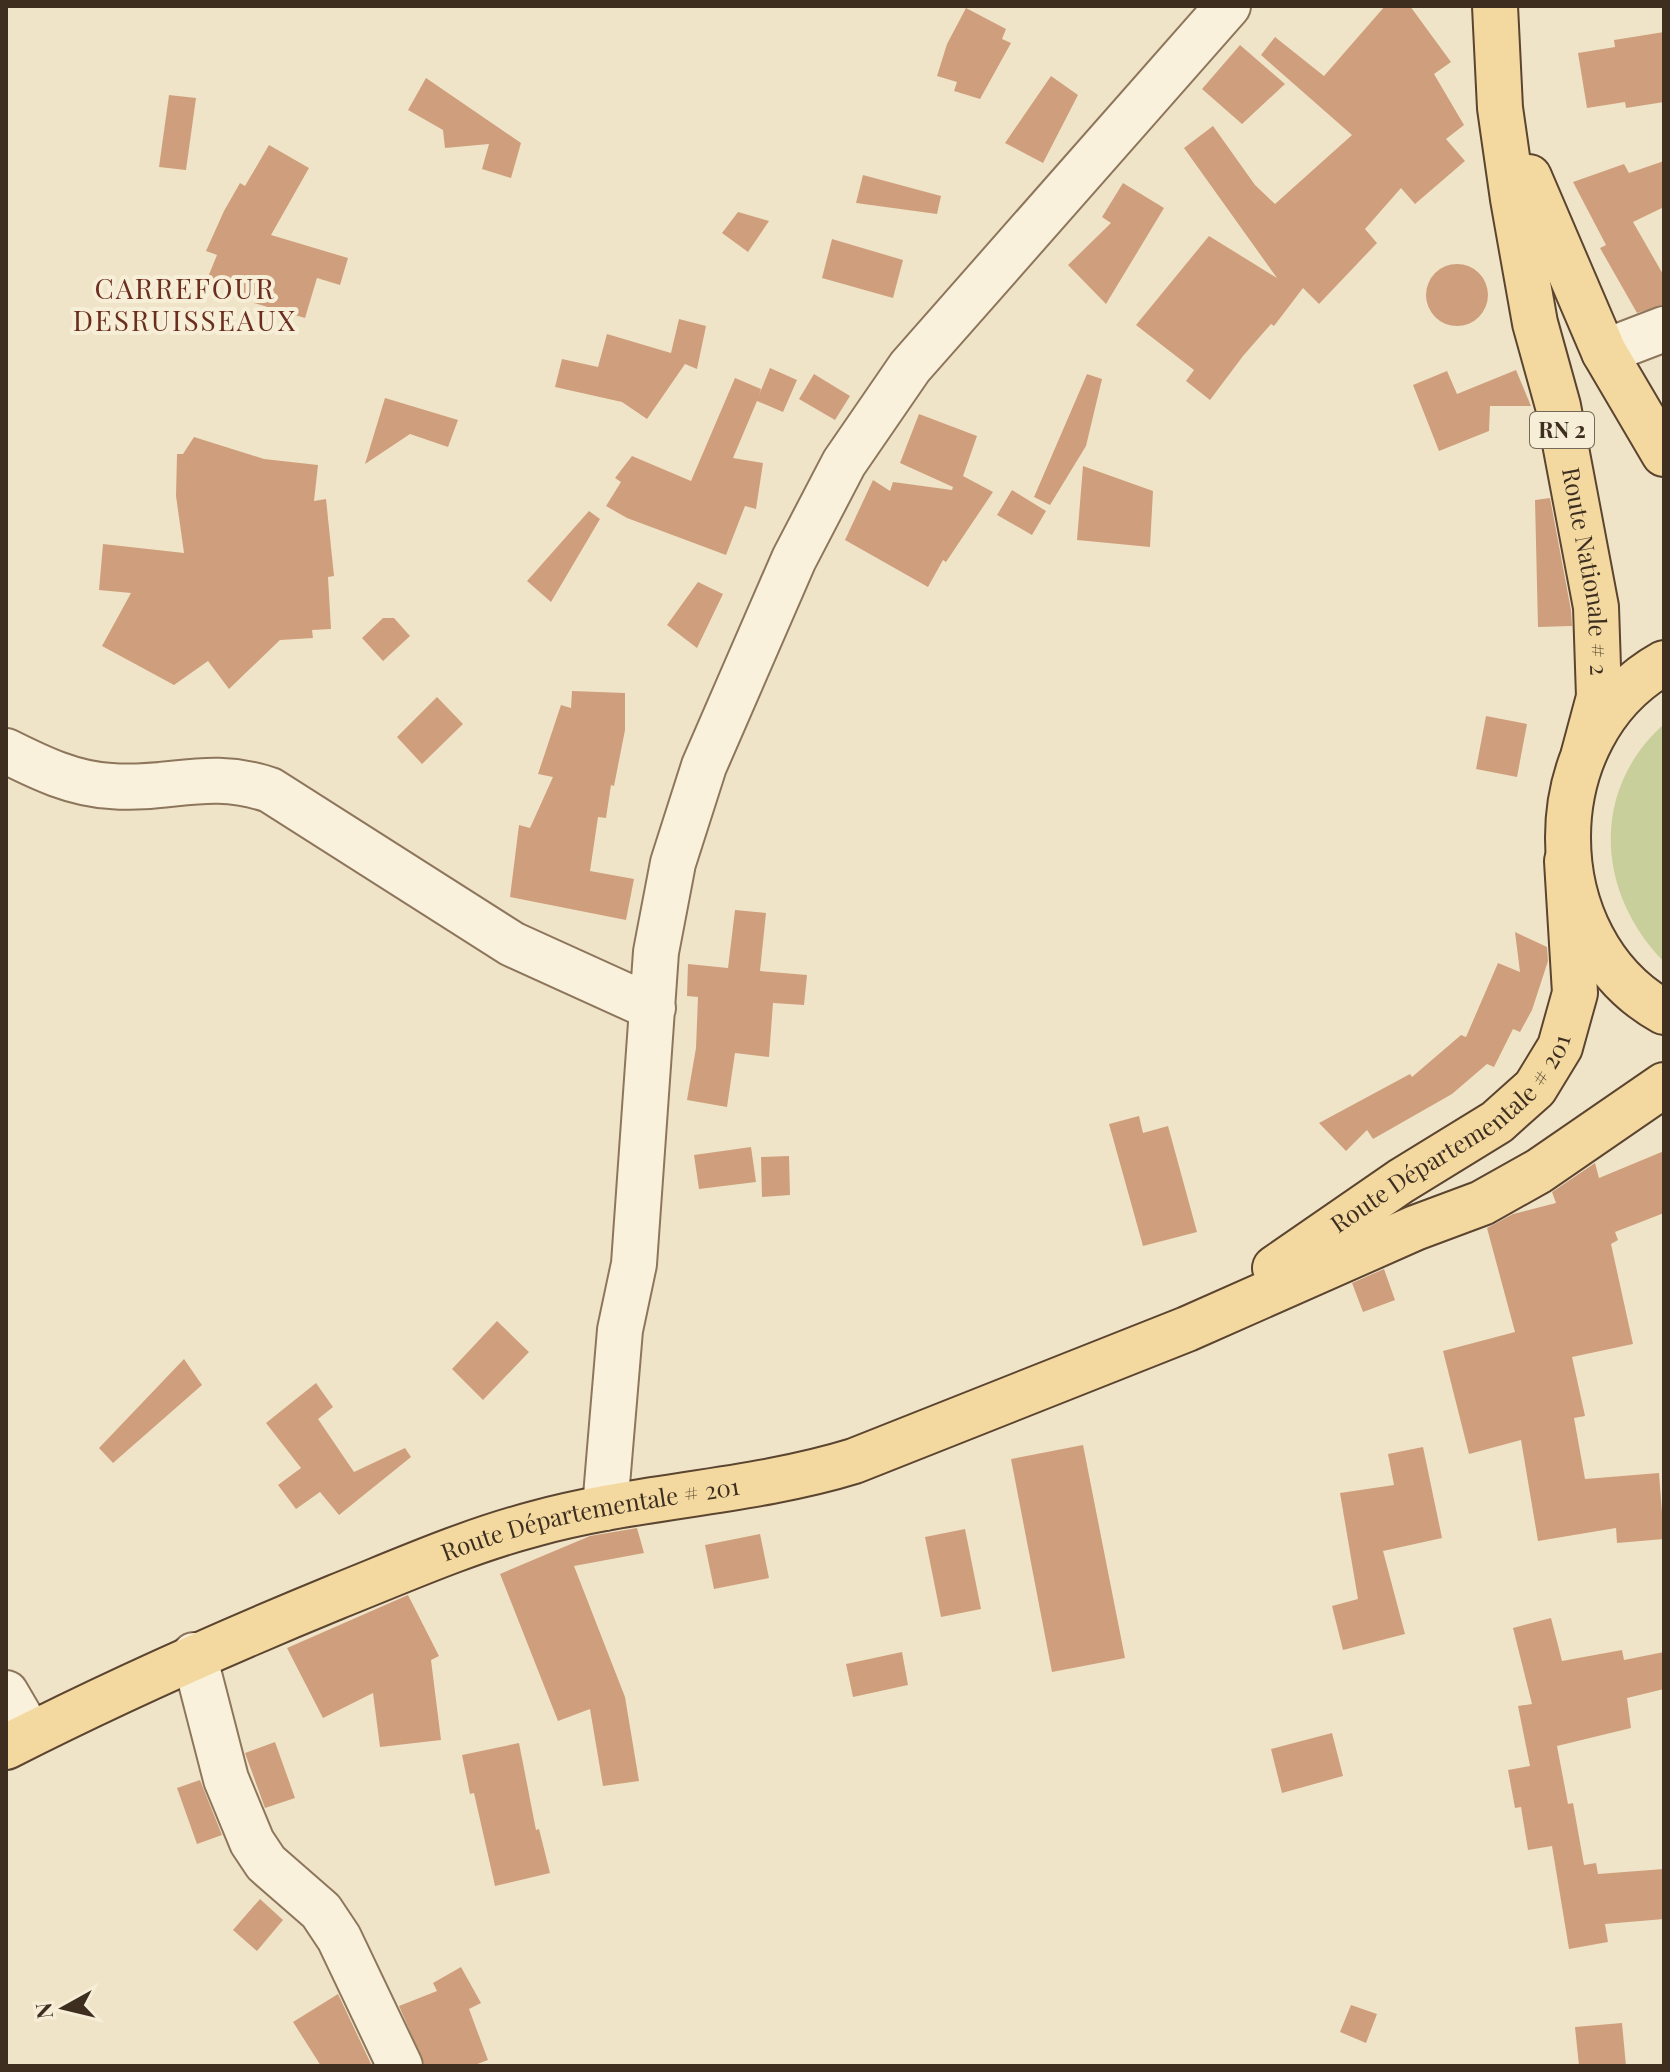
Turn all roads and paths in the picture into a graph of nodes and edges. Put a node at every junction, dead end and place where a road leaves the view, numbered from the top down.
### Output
1 (1228, 6) edge
2 (1495, 6) edge
3 (1500, 108) junction
4 (1664, 329) edge
5 (1604, 352) junction
6 (1664, 454) edge
7 (1664, 663) edge
8 (6, 751) edge
9 (1584, 753) junction
10 (1567, 861) junction
11 (653, 1008) junction
12 (1664, 1012) edge
13 (1664, 1085) edge
14 (1187, 1329) junction
15 (605, 1508) junction
16 (194, 1655) junction
17 (6, 1693) edge
18 (18, 1740) edge
19 (400, 2066) edge

1 - 11 street
2 - 3 main road, Route Nationale # 2 / RN 2
3 - 5 main road, Route Nationale # 2 / RN 2
3 - 9 main road, Route Nationale # 2 / RN 2
4 - 5 street
5 - 6 main road, Route Nationale # 2 / RN 2
7 - 9 main road, RN 2
8 - 11 street
9 - 10 main road, RN 2
10 - 12 main road, RN 2
10 - 14 main road, Route Départementale # 201
11 - 15 street
13 - 14 main road, Route Départementale # 201
14 - 15 main road, Route Départementale # 201
15 - 16 main road, Route Départementale # 201
16 - 18 main road, Route Départementale # 201
16 - 19 street
17 - 18 street

